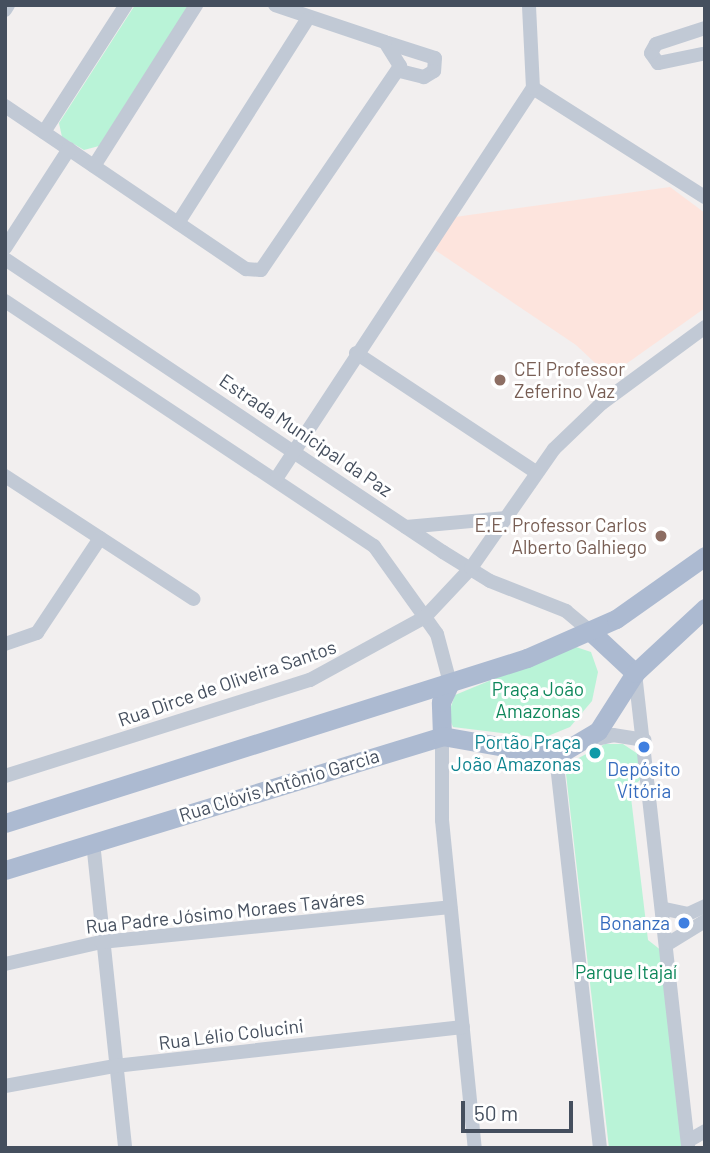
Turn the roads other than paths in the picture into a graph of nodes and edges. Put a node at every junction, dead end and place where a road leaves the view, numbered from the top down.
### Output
1 (8, 5) edge
2 (126, 5) edge
3 (196, 5) edge
4 (275, 5) edge
5 (529, 5) edge
6 (5, 10) edge
7 (307, 20) junction
8 (705, 30) edge
9 (386, 42) junction
10 (703, 57) edge
11 (400, 71) junction
12 (533, 88) junction
13 (5, 106) edge
14 (44, 132) junction
15 (69, 149) junction
16 (94, 166) junction
17 (705, 197) edge
18 (178, 223) junction
19 (5, 247) edge
20 (5, 259) edge
21 (5, 302) edge
22 (705, 327) edge
23 (356, 353) junction
24 (292, 448) junction
25 (534, 471) junction
26 (5, 476) edge
27 (276, 479) junction
28 (504, 518) junction
29 (406, 527) junction
30 (100, 538) junction
31 (705, 556) edge
32 (471, 568) junction
33 (194, 599) dead end
34 (705, 608) edge
35 (425, 617) junction
36 (590, 631) junction
37 (5, 644) edge
38 (635, 673) junction
39 (450, 683) junction
40 (442, 736) junction
41 (645, 740) junction
42 (586, 742) junction
43 (556, 756) junction
44 (5, 776) edge
45 (5, 823) edge
46 (93, 842) junction
47 (5, 870) edge
48 (705, 906) edge
49 (450, 907) junction
50 (665, 909) junction
51 (705, 921) edge
52 (101, 942) junction
53 (669, 943) junction
54 (5, 964) edge
55 (463, 1027) junction
56 (115, 1066) junction
57 (5, 1086) edge
58 (704, 1133) edge
59 (688, 1145) edge
60 (125, 1148) edge
61 (475, 1148) edge
62 (600, 1148) edge

1 - 6 street
2 - 14 street
3 - 16 street
4 - 7 street
5 - 12 street
7 - 9 street
7 - 18 street
8 - 10 street
8 - 10 street
9 - 11 street
9 - 11 street
11 - 18 street
12 - 17 street
12 - 23 street
13 - 14 street
14 - 15 street
15 - 16 street
15 - 19 street
16 - 18 street
20 - 24 street, Estrada Municipal da Paz
21 - 27 street
22 - 25 street, Rua Dirce de Oliveira Santos
23 - 24 street
23 - 25 street
24 - 27 street
24 - 29 street, Estrada Municipal da Paz
25 - 28 street, Rua Dirce de Oliveira Santos
26 - 30 street
27 - 35 street
28 - 29 street
28 - 32 street, Rua Dirce de Oliveira Santos
29 - 32 street, Estrada Municipal da Paz
30 - 33 street
30 - 37 street
31 - 36 main road
32 - 35 street, Rua Dirce de Oliveira Santos
32 - 36 street, Estrada Municipal da Paz
34 - 38 main road
35 - 39 street
35 - 44 street, Rua Dirce de Oliveira Santos
36 - 38 main road
36 - 39 main road
38 - 41 street
38 - 42 main road
39 - 40 main road
39 - 45 main road
40 - 43 main road, Rua Clóvis Antônio Garcia
40 - 46 main road, Rua Clóvis Antônio Garcia
40 - 49 street
41 - 42 street
41 - 50 street
42 - 43 main road
43 - 62 street
46 - 47 main road, Rua Clóvis Antônio Garcia
46 - 52 street
48 - 50 street
49 - 52 street, Rua Padre Jósimo Moraes Taváres
49 - 55 street
50 - 53 street
51 - 53 street
52 - 54 street, Rua Padre Jósimo Moraes Taváres
52 - 56 street
53 - 59 street
55 - 56 street, Rua Lélio Colucini
55 - 61 street
56 - 57 street, Rua Lélio Colucini
56 - 60 street
58 - 59 street

